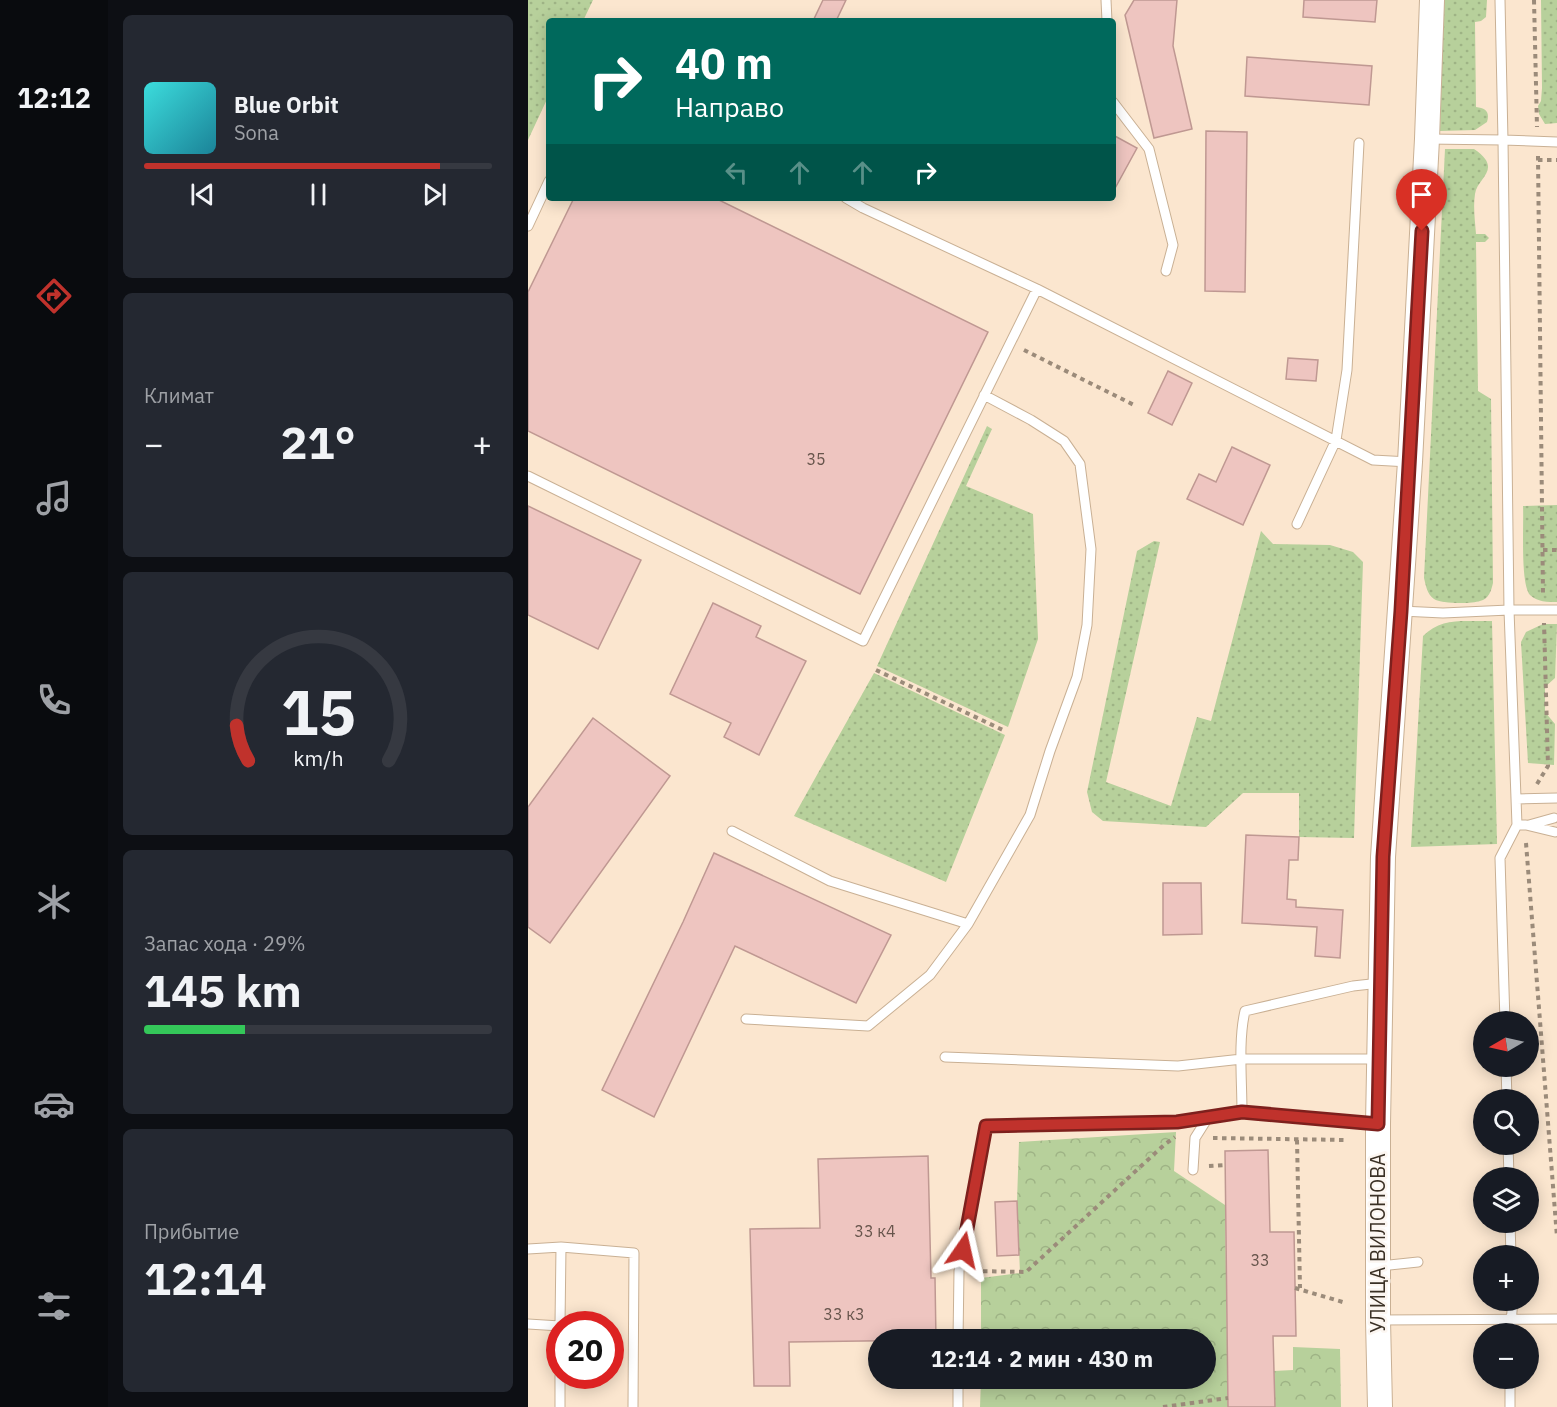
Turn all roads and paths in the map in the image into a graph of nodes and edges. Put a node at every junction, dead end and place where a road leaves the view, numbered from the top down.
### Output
1 (1106, 0) edge
2 (1432, 0) edge
3 (1500, 0) edge
4 (1534, 0) edge
5 (1107, 18) edge
6 (1116, 106) edge
7 (1427, 139) junction
8 (1503, 140) junction
9 (1359, 142) dead end
10 (1538, 142) junction
11 (1557, 142) edge
12 (1538, 160) junction
13 (1557, 160) edge
14 (546, 187) edge
15 (851, 201) edge
16 (528, 226) edge
17 (1166, 271) dead end
18 (1037, 289) junction
19 (1010, 343) junction
20 (984, 395) junction
21 (1136, 406) dead end
22 (1336, 440) junction
23 (1410, 462) junction
24 (528, 476) edge
25 (1297, 524) dead end
26 (1543, 550) junction
27 (1557, 550) edge
28 (1509, 610) junction
29 (1544, 610) junction
30 (1557, 610) edge
31 (1401, 611) junction
32 (876, 670) dead end
33 (1005, 730) dead end
34 (1557, 798) edge
35 (1517, 799) junction
36 (1528, 799) junction
37 (1554, 818) dead end
38 (1522, 825) junction
39 (732, 831) dead end
40 (1555, 832) dead end
41 (968, 924) junction
42 (1380, 983) junction
43 (1505, 1011) edge
44 (746, 1019) dead end
45 (945, 1057) dead end
46 (1242, 1059) junction
47 (1378, 1059) junction
48 (1242, 1112) junction
49 (1207, 1119) junction
50 (1378, 1124) junction
51 (1207, 1138) dead end
52 (1298, 1140) junction
53 (1347, 1140) dead end
54 (1208, 1157) dead end
55 (1225, 1165) dead end
56 (1209, 1166) junction
57 (1193, 1170) dead end
58 (1208, 1174) dead end
59 (1557, 1237) edge
60 (561, 1247) junction
61 (528, 1249) edge
62 (1418, 1262) dead end
63 (1377, 1266) junction
64 (959, 1271) junction
65 (1346, 1303) dead end
66 (560, 1311) edge
67 (1511, 1311) edge
68 (1510, 1319) junction
69 (1557, 1319) edge
70 (1378, 1320) junction
71 (1510, 1323) edge
72 (528, 1324) edge
73 (546, 1325) edge
74 (958, 1329) edge
75 (560, 1389) edge
76 (958, 1389) edge
77 (1510, 1389) edge
78 (1228, 1398) dead end
79 (560, 1407) edge
80 (633, 1407) edge
81 (958, 1407) edge
82 (1163, 1407) edge
83 (1380, 1407) edge
84 (1510, 1407) edge

1 - 5 lane
2 - 7 street, УЛИЦА ВИЛОНОВА
3 - 8 lane
4 - 10 path
6 - 17 lane
7 - 8 lane
7 - 23 street, УЛИЦА ВИЛОНОВА
8 - 10 lane
8 - 28 lane
9 - 22 lane
10 - 11 lane
10 - 12 path
12 - 13 path
12 - 26 path
14 - 16 lane
15 - 18 lane
18 - 19 lane
18 - 22 lane
19 - 20 lane
19 - 21 path
20 - 24 lane
20 - 41 lane
22 - 23 lane
22 - 25 lane
23 - 31 street, УЛИЦА ВИЛОНОВА
26 - 27 path
26 - 29 path
28 - 29 lane
28 - 31 lane
28 - 35 lane
29 - 30 lane
29 - 36 path
31 - 42 street, УЛИЦА ВИЛОНОВА
32 - 33 path
34 - 36 lane
35 - 36 lane
35 - 38 lane
37 - 38 lane
38 - 40 lane
38 - 43 lane
38 - 59 path
39 - 41 lane
41 - 44 lane
42 - 46 lane
42 - 47 street, УЛИЦА ВИЛОНОВА
45 - 46 lane
46 - 47 lane
46 - 48 lane
47 - 50 street, УЛИЦА ВИЛОНОВА
48 - 49 lane
48 - 50 lane
49 - 57 lane
49 - 64 path
49 - 64 lane
50 - 63 street, УЛИЦА ВИЛОНОВА
51 - 52 path
52 - 53 path
52 - 65 path
54 - 56 path
55 - 56 path
56 - 58 path
60 - 61 lane
60 - 66 lane
60 - 80 lane
62 - 63 lane
63 - 70 street, УЛИЦА ВИЛОНОВА
64 - 74 lane
67 - 68 lane
68 - 69 lane
68 - 70 lane
68 - 71 lane
70 - 83 street, УЛИЦА ВИЛОНОВА
72 - 73 lane
75 - 79 lane
76 - 81 lane
77 - 84 lane
78 - 82 path

